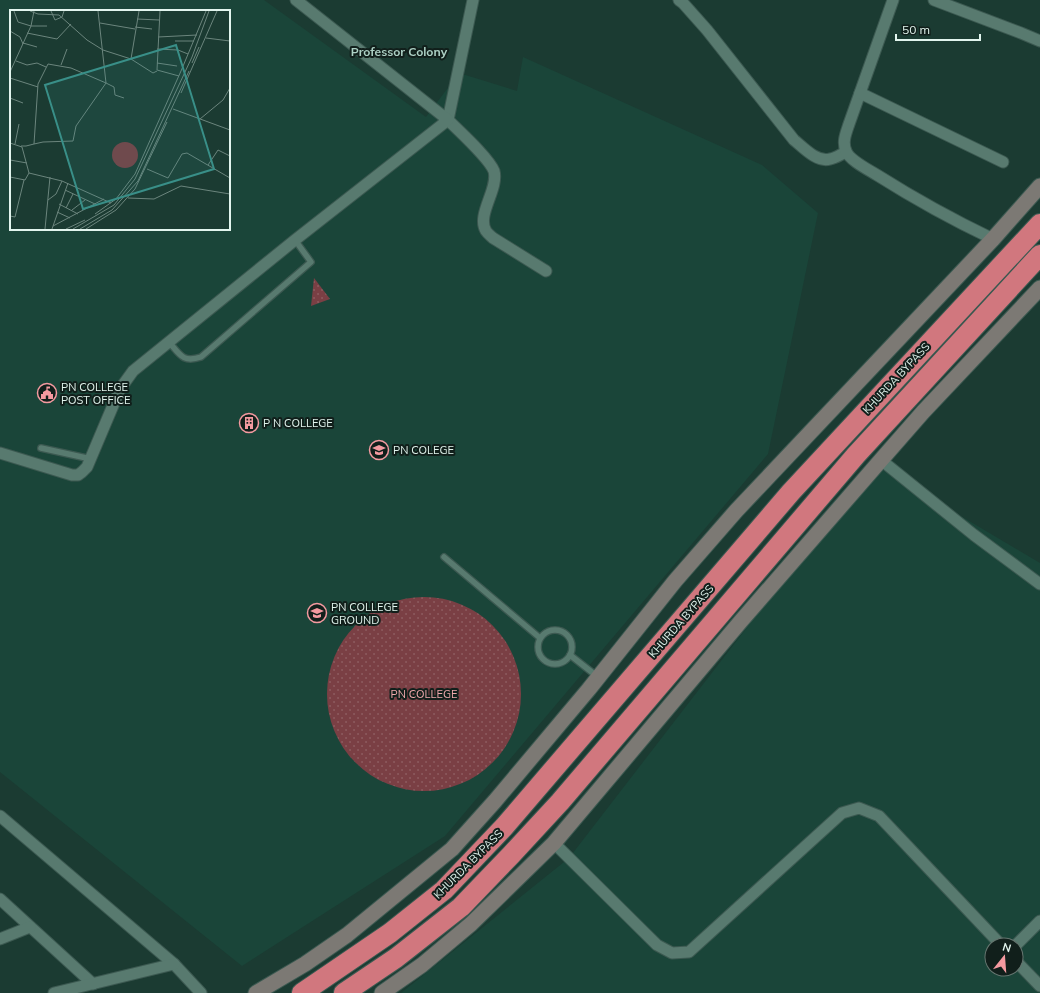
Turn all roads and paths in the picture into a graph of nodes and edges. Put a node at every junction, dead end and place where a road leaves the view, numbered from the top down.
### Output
1 (296, 0) edge
2 (474, 0) edge
3 (893, 0) edge
4 (934, 0) edge
5 (682, 1) edge
6 (1040, 41) edge
7 (860, 92) junction
8 (448, 120) junction
9 (846, 152) junction
10 (1003, 162) dead end
11 (1040, 186) edge
12 (1040, 224) edge
13 (993, 239) junction
14 (295, 240) junction
15 (1040, 255) edge
16 (546, 271) dead end
17 (1040, 288) edge
18 (169, 342) junction
19 (41, 448) dead end
20 (0, 453) edge
21 (91, 459) junction
22 (881, 460) junction
23 (444, 557) dead end
24 (1040, 584) edge
25 (540, 638) junction
26 (570, 655) junction
27 (598, 677) junction
28 (0, 816) edge
29 (554, 843) junction
30 (0, 899) edge
31 (1040, 921) edge
32 (30, 927) junction
33 (993, 937) edge
34 (1024, 937) edge
35 (0, 939) edge
36 (174, 964) junction
37 (1024, 969) edge
38 (93, 984) junction
39 (1040, 986) edge
40 (54, 993) edge
41 (201, 993) edge
42 (256, 993) edge
43 (302, 993) edge
44 (344, 993) edge
45 (382, 993) edge

1 - 8 street
2 - 8 street
3 - 7 street
4 - 6 street
5 - 9 street
7 - 9 street
7 - 10 street
8 - 14 street
8 - 16 street
9 - 13 street
11 - 13 main road
12 - 43 highway, KHURDA BYPASS
13 - 27 main road
14 - 18 street
14 - 18 lane
15 - 44 highway, KHURDA BYPASS
17 - 22 main road
18 - 21 street
19 - 21 lane
20 - 21 street
22 - 24 street
22 - 29 main road
23 - 25 lane
25 - 26 lane
25 - 26 lane
26 - 27 lane
27 - 42 main road
28 - 36 street
29 - 33 street
29 - 45 main road
30 - 32 street
31 - 34 street
32 - 35 street
32 - 38 street
36 - 38 street
36 - 41 street
37 - 39 street
38 - 40 street

